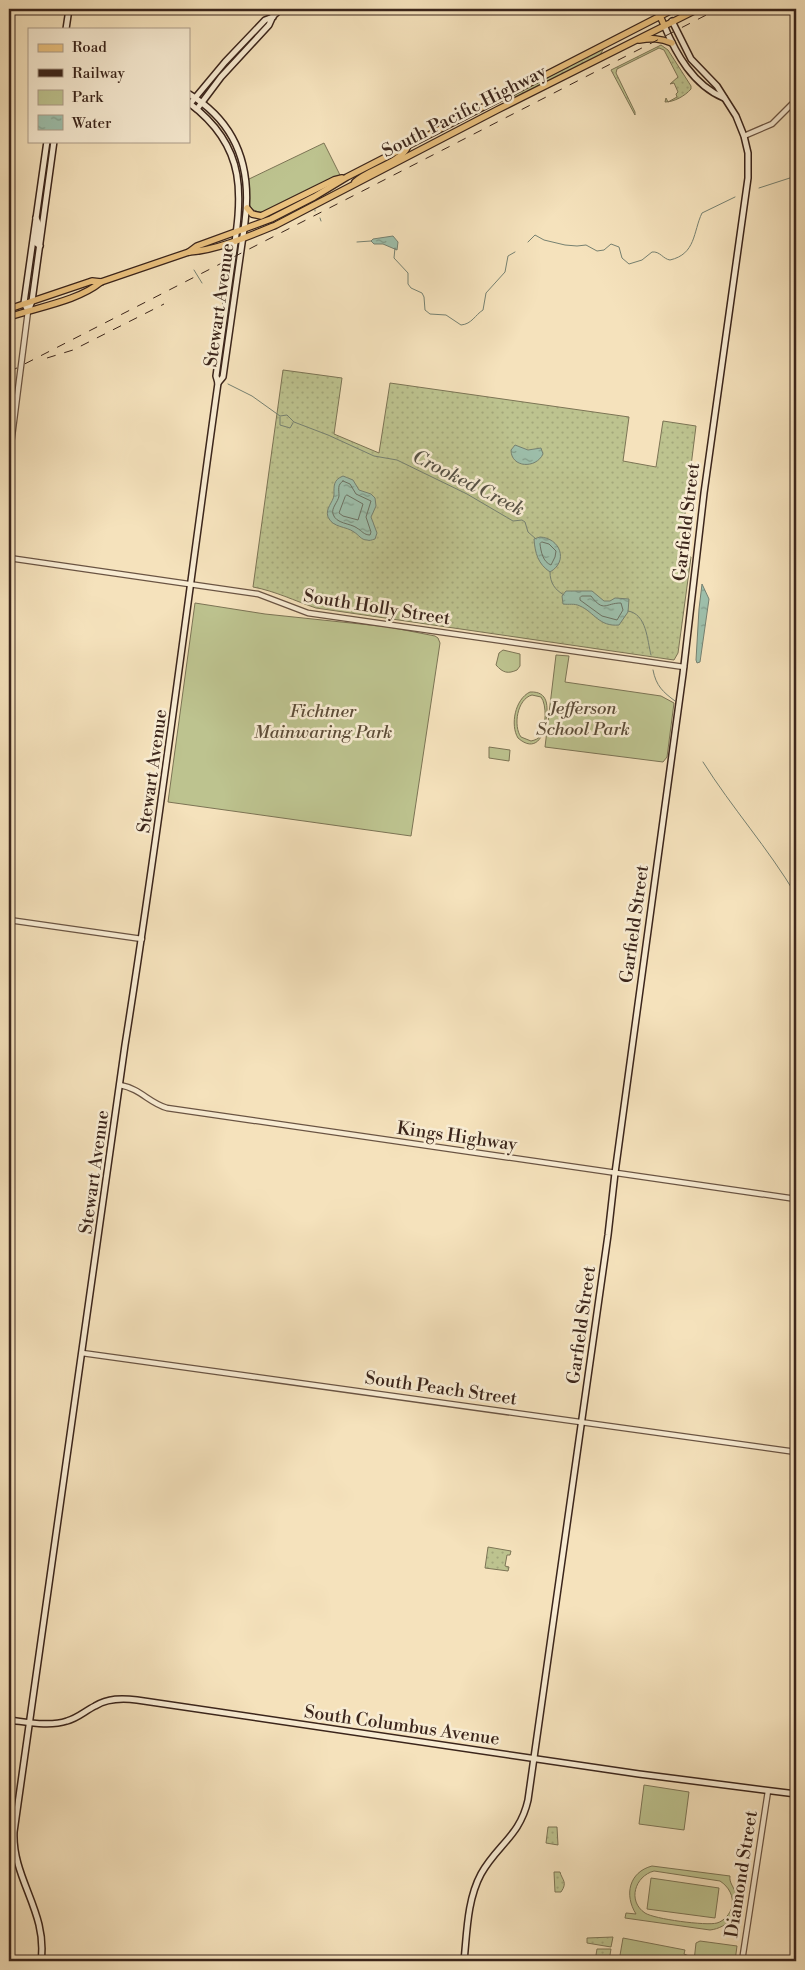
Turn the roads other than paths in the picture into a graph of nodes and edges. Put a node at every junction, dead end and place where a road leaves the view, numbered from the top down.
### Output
1 (69, 9) edge
2 (280, 9) edge
3 (657, 9) edge
4 (698, 9) edge
5 (669, 10) edge
6 (273, 16) junction
7 (660, 16) junction
8 (672, 21) junction
9 (664, 25) junction
10 (66, 28) edge
11 (632, 41) junction
12 (672, 44) junction
13 (190, 95) edge
14 (195, 98) junction
15 (724, 98) junction
16 (796, 100) edge
17 (190, 102) edge
18 (202, 102) junction
19 (190, 104) edge
20 (197, 109) junction
21 (744, 136) junction
22 (47, 142) edge
23 (54, 142) edge
24 (409, 145) junction
25 (347, 177) junction
26 (350, 187) junction
27 (246, 208) junction
28 (36, 218) junction
29 (244, 230) junction
30 (236, 233) junction
31 (242, 238) junction
32 (235, 240) junction
33 (40, 246) junction
34 (189, 252) junction
35 (101, 282) junction
36 (81, 285) junction
37 (62, 300) junction
38 (32, 301) junction
39 (24, 303) junction
40 (9, 309) edge
41 (28, 311) junction
42 (9, 316) edge
43 (225, 316) junction
44 (226, 355) junction
45 (218, 383) junction
46 (9, 460) edge
47 (9, 558) edge
48 (190, 584) junction
49 (684, 667) junction
50 (9, 920) edge
51 (142, 939) junction
52 (120, 1085) junction
53 (615, 1173) junction
54 (796, 1198) edge
55 (82, 1353) junction
56 (583, 1422) junction
57 (796, 1452) edge
58 (9, 1720) edge
59 (30, 1722) junction
60 (534, 1758) junction
61 (768, 1790) junction
62 (796, 1794) edge
63 (41, 1961) edge
64 (464, 1961) edge
65 (742, 1961) edge

1 - 10 main road
2 - 6 main road
3 - 7 main road, Garfield Street
4 - 8 main road, South Pacific Highway
5 - 7 main road, South Pacific Highway
5 - 8 main road, Garfield Street
6 - 14 main road
6 - 18 main road
7 - 9 main road, Garfield Street
7 - 24 main road, South Pacific Highway
8 - 9 main road, South Pacific Highway
8 - 15 main road, Garfield Street
9 - 11 main road, South Pacific Highway
9 - 12 main road, Garfield Street
11 - 12 main road
11 - 26 main road, South Pacific Highway
12 - 15 main road, Garfield Street
13 - 14 main road, Stewart Avenue
14 - 17 main road
14 - 18 main road, Stewart Avenue
15 - 21 main road, Garfield Street
16 - 21 street
18 - 20 main road
18 - 27 main road, Stewart Avenue
19 - 20 main road, Stewart Avenue
20 - 30 main road, Stewart Avenue
21 - 49 main road, Garfield Street
22 - 28 main road
23 - 33 main road
24 - 25 main road, South Pacific Highway
24 - 26 main road
25 - 27 main road
25 - 29 main road, South Pacific Highway
26 - 31 main road, South Pacific Highway
27 - 29 main road, Stewart Avenue
28 - 33 main road
28 - 39 main road
29 - 30 main road, South Pacific Highway
29 - 31 main road, Stewart Avenue
30 - 32 main road, Stewart Avenue
30 - 34 main road, South Pacific Highway
31 - 32 main road, South Pacific Highway
31 - 44 main road, Stewart Avenue
32 - 34 main road, South Pacific Highway
32 - 43 main road, Stewart Avenue
33 - 38 main road
34 - 35 main road
35 - 36 main road
35 - 37 main road
36 - 37 main road
36 - 38 main road
37 - 41 main road
38 - 39 main road
38 - 41 main road
39 - 40 main road
39 - 41 main road
41 - 42 main road
41 - 46 street
43 - 44 main road
43 - 45 main road, Stewart Avenue
44 - 45 main road, Stewart Avenue
45 - 48 main road, Stewart Avenue
47 - 48 street, South Holly Street
48 - 49 street, South Holly Street
48 - 51 main road, Stewart Avenue
49 - 53 main road, Garfield Street
50 - 51 street
51 - 52 main road, Stewart Avenue
52 - 53 street, Kings Highway
52 - 55 main road, Stewart Avenue
53 - 54 street, Kings Highway
53 - 56 main road, Garfield Street
55 - 56 street, South Peach Street
55 - 59 main road, Stewart Avenue
56 - 57 street, South Peach Street
56 - 60 main road, Garfield Street
58 - 59 main road, South Columbus Avenue
59 - 60 main road, South Columbus Avenue
59 - 63 main road, Stewart Avenue
60 - 61 main road, South Columbus Avenue
60 - 64 main road, Garfield Street
61 - 62 main road, South Columbus Avenue
61 - 65 street, Diamond Street

